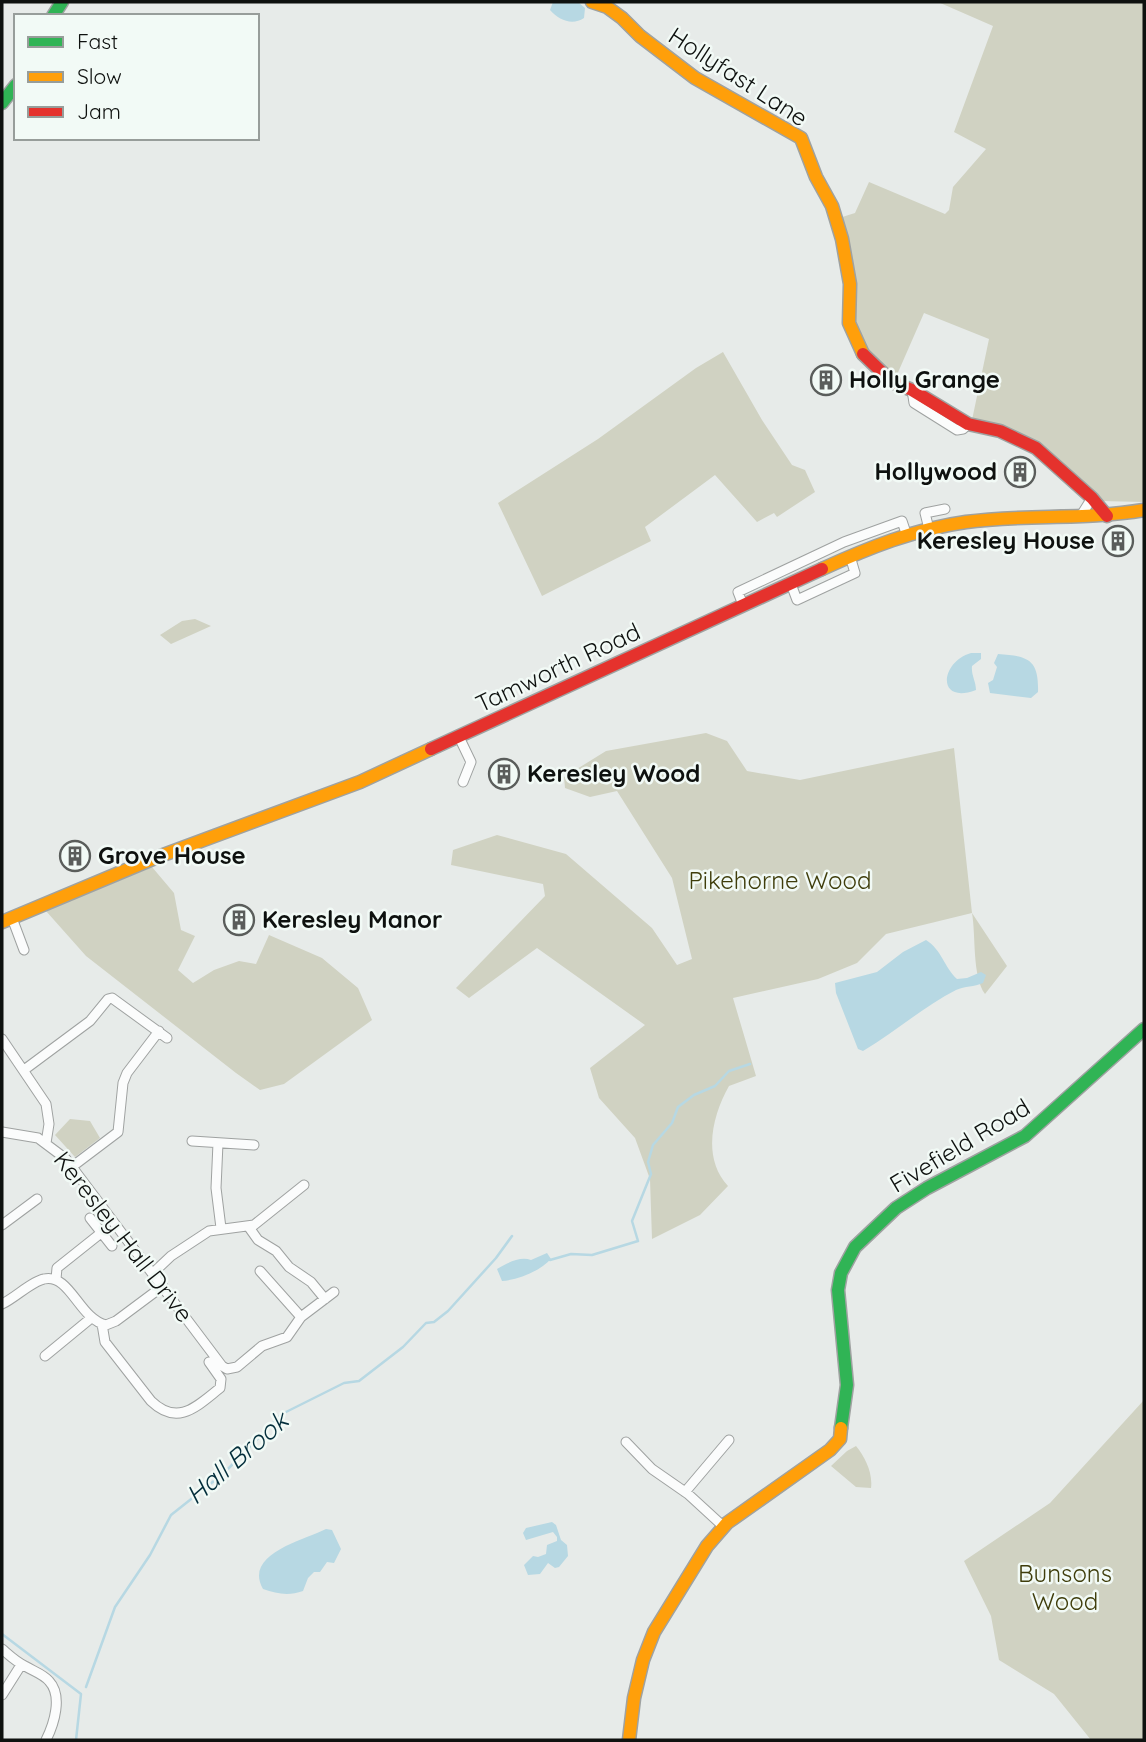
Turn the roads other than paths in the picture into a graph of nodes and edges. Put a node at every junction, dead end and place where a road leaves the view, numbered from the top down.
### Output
1 (592, 2) edge
2 (14, 88) edge
3 (2, 103) edge
4 (1092, 498) junction
5 (945, 509) dead end
6 (1138, 511) edge
7 (1107, 516) junction
8 (1080, 517) junction
9 (1144, 519) edge
10 (929, 528) junction
11 (906, 533) junction
12 (743, 605) junction
13 (459, 737) junction
14 (463, 782) dead end
15 (7, 920) edge
16 (24, 950) dead end
17 (1144, 1029) edge
18 (159, 1031) junction
19 (167, 1038) dead end
20 (2, 1040) edge
21 (24, 1070) junction
22 (2, 1132) edge
23 (192, 1141) dead end
24 (46, 1143) junction
25 (218, 1143) junction
26 (254, 1145) dead end
27 (73, 1166) junction
28 (304, 1185) dead end
29 (37, 1199) dead end
30 (90, 1218) dead end
31 (2, 1225) edge
32 (248, 1226) junction
33 (221, 1228) junction
34 (101, 1233) junction
35 (112, 1246) dead end
36 (260, 1271) dead end
37 (153, 1273) junction
38 (56, 1279) junction
39 (163, 1286) junction
40 (334, 1292) dead end
41 (325, 1299) junction
42 (2, 1304) edge
43 (301, 1317) junction
44 (90, 1319) junction
45 (102, 1324) junction
46 (45, 1356) dead end
47 (209, 1362) dead end
48 (729, 1440) dead end
49 (626, 1442) dead end
50 (685, 1492) junction
51 (723, 1527) junction
52 (2, 1650) edge
53 (22, 1665) junction
54 (2, 1695) edge
55 (46, 1740) edge
56 (629, 1740) edge

1 - 4 street, Hollyfast Lane
2 - 3 street
4 - 7 street, Hollyfast Lane
4 - 8 street
5 - 10 street
6 - 7 street, Tamworth Road
6 - 9 street
7 - 8 street, Tamworth Road
8 - 10 street, Tamworth Road
10 - 11 street, Tamworth Road
11 - 12 street, Tamworth Road
11 - 12 street
12 - 13 street, Tamworth Road
13 - 14 street
13 - 15 street, Tamworth Road
15 - 16 street
17 - 51 street, Fivefield Road
18 - 19 street
18 - 21 street
18 - 27 street
20 - 21 street
21 - 24 street
22 - 24 street, Keresley Hall Drive
23 - 25 street
24 - 27 street, Keresley Hall Drive
25 - 26 street
25 - 33 street
27 - 37 street, Keresley Hall Drive
28 - 32 street
29 - 31 street
30 - 34 street
32 - 33 street
32 - 41 street
33 - 37 street
34 - 35 street
34 - 38 street
36 - 43 street
37 - 39 street, Keresley Hall Drive
38 - 42 street
38 - 44 street
39 - 43 street, Keresley Hall Drive
39 - 45 street
40 - 41 street
41 - 43 street
44 - 45 street
44 - 46 street
45 - 47 street
48 - 50 street
49 - 50 street
50 - 51 street
51 - 56 street, Fivefield Road
52 - 53 street
53 - 54 street
53 - 55 street

